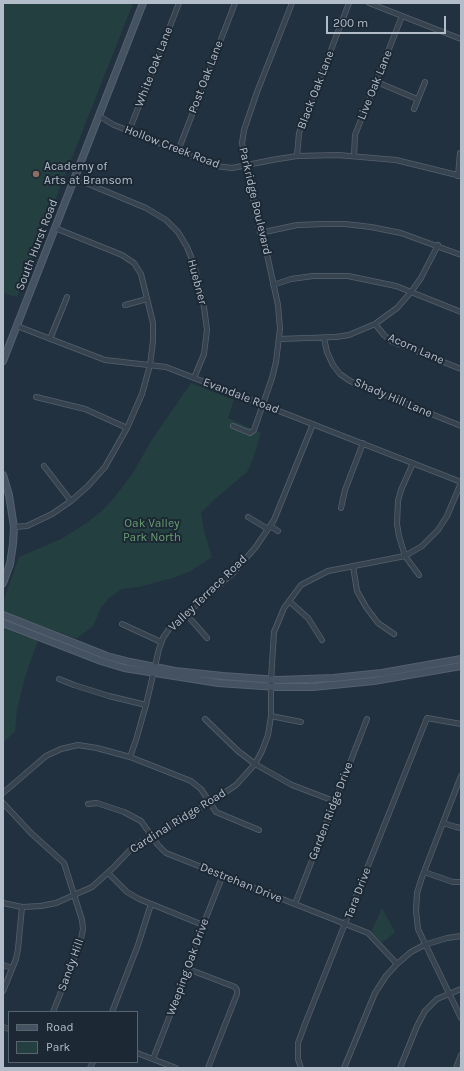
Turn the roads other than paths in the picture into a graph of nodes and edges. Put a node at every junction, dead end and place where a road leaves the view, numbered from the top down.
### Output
1 (143, 3) edge
2 (179, 3) edge
3 (235, 3) edge
4 (292, 3) edge
5 (349, 3) edge
6 (369, 3) edge
7 (402, 16) junction
8 (461, 39) edge
9 (377, 82) junction
10 (425, 82) dead end
11 (418, 99) junction
12 (414, 109) dead end
13 (99, 116) junction
14 (129, 131) junction
15 (178, 151) junction
16 (460, 153) dead end
17 (297, 156) junction
18 (354, 156) junction
19 (245, 165) junction
20 (459, 176) edge
21 (74, 178) junction
22 (55, 228) junction
23 (260, 233) junction
24 (438, 245) junction
25 (461, 255) edge
26 (273, 285) junction
27 (411, 292) junction
28 (67, 297) dead end
29 (148, 299) junction
30 (125, 305) dead end
31 (461, 312) edge
32 (375, 324) junction
33 (17, 326) junction
34 (324, 338) junction
35 (50, 339) junction
36 (279, 339) junction
37 (3, 361) edge
38 (150, 365) junction
39 (461, 369) edge
40 (194, 378) junction
41 (36, 397) dead end
42 (264, 405) junction
43 (313, 424) junction
44 (233, 426) dead end
45 (461, 426) edge
46 (127, 428) junction
47 (363, 443) junction
48 (413, 464) junction
49 (44, 466) dead end
50 (3, 475) edge
51 (461, 482) edge
52 (71, 501) junction
53 (341, 508) dead end
54 (248, 517) dead end
55 (14, 527) junction
56 (269, 528) junction
57 (278, 531) dead end
58 (405, 556) junction
59 (353, 566) junction
60 (419, 575) dead end
61 (3, 583) edge
62 (289, 601) junction
63 (3, 615) edge
64 (187, 615) junction
65 (3, 623) edge
66 (122, 624) dead end
67 (394, 634) dead end
68 (207, 638) dead end
69 (322, 640) dead end
70 (161, 642) junction
71 (461, 659) edge
72 (461, 666) edge
73 (154, 670) junction
74 (59, 679) dead end
75 (271, 683) junction
76 (146, 704) junction
77 (271, 716) junction
78 (367, 719) dead end
79 (205, 720) dead end
80 (301, 722) dead end
81 (461, 724) edge
82 (130, 757) junction
83 (255, 764) junction
84 (461, 776) edge
85 (3, 793) edge
86 (334, 801) junction
87 (3, 803) edge
88 (209, 803) junction
89 (88, 804) dead end
90 (443, 823) junction
91 (461, 828) edge
92 (259, 830) dead end
93 (151, 836) junction
94 (424, 872) junction
95 (108, 873) junction
96 (223, 875) junction
97 (461, 882) edge
98 (74, 895) junction
99 (3, 903) edge
100 (151, 904) junction
101 (295, 904) junction
102 (22, 907) junction
103 (345, 924) junction
104 (203, 925) junction
105 (461, 936) edge
106 (424, 945) junction
107 (397, 964) junction
108 (3, 965) edge
109 (12, 968) junction
110 (188, 969) junction
111 (461, 989) edge
112 (3, 991) edge
113 (449, 994) junction
114 (53, 1011) edge
115 (112, 1011) edge
116 (461, 1018) edge
117 (138, 1053) edge
118 (461, 1055) edge
119 (153, 1059) junction
120 (176, 1068) edge
121 (208, 1068) edge
122 (302, 1068) edge
123 (344, 1068) edge
124 (400, 1068) edge
125 (456, 1068) edge

1 - 13 main road, South Hurst Road
2 - 14 street, White Oak Lane
3 - 15 street, Post Oak Lane
4 - 19 street, Parkridge Boulevard
5 - 17 street, Black Oak Lane
6 - 7 street
7 - 8 street
7 - 9 street, Live Oak Lane
9 - 11 street
9 - 18 street, Live Oak Lane
10 - 11 street
11 - 12 street
13 - 14 street, Hollow Creek Road
13 - 21 main road, South Hurst Road
14 - 15 street, Hollow Creek Road
15 - 19 street, Hollow Creek Road
16 - 20 street
17 - 18 street, Hollow Creek Road
17 - 19 street, Hollow Creek Road
18 - 20 street, Hollow Creek Road
19 - 23 street, Parkridge Boulevard
21 - 22 main road, South Hurst Road
21 - 40 street, Huebner
22 - 29 street
22 - 33 main road, South Hurst Road
23 - 24 street
23 - 26 street, Parkridge Boulevard
24 - 25 street
24 - 27 street
26 - 27 street
26 - 36 street, Parkridge Boulevard
27 - 31 street
27 - 32 street
28 - 35 street
29 - 30 street
29 - 38 street
32 - 34 street
32 - 39 street, Acorn Lane
33 - 35 street, Evandale Road
33 - 37 main road, South Hurst Road
34 - 36 street
34 - 45 street, Shady Hill Lane
35 - 38 street, Evandale Road
36 - 42 street, Parkridge Boulevard
38 - 40 street, Evandale Road
38 - 46 street
40 - 42 street, Evandale Road
41 - 46 street
42 - 43 street, Evandale Road
42 - 44 street, Parkridge Boulevard
43 - 47 street, Evandale Road
43 - 56 street, Valley Terrace Road
46 - 52 street
47 - 48 street, Evandale Road
47 - 53 street
48 - 51 street, Evandale Road
48 - 58 street
49 - 52 street
50 - 55 main road
51 - 58 street, Cardinal Ridge Road
52 - 55 street
54 - 56 street
55 - 61 main road
56 - 57 street
56 - 64 street, Valley Terrace Road
58 - 59 street, Cardinal Ridge Road
58 - 60 street
59 - 62 street, Cardinal Ridge Road
59 - 67 street
62 - 69 street
62 - 75 street, Cardinal Ridge Road
63 - 73 main road
64 - 68 street
64 - 70 street, Valley Terrace Road
65 - 73 main road
66 - 70 street
70 - 73 street, Valley Terrace Road
71 - 75 main road
72 - 75 main road
73 - 75 main road
73 - 76 street, Valley Terrace Road
74 - 76 street
75 - 77 street, Cardinal Ridge Road
76 - 82 street, Valley Terrace Road
77 - 80 street
77 - 83 street, Cardinal Ridge Road
78 - 86 street, Garden Ridge Drive
79 - 83 street
81 - 103 street, Tara Drive
82 - 85 street
82 - 88 street
83 - 86 street
83 - 88 street, Cardinal Ridge Road
84 - 90 street
86 - 101 street, Garden Ridge Drive
87 - 98 street, Sandy Hill
88 - 92 street
88 - 93 street, Cardinal Ridge Road
89 - 93 street, Destrehan Drive
90 - 91 street
90 - 94 street
93 - 95 street, Cardinal Ridge Road
93 - 96 street, Destrehan Drive
94 - 97 street
94 - 106 street
95 - 98 street, Cardinal Ridge Road
95 - 100 street
96 - 101 street, Destrehan Drive
96 - 104 street, Weeping Oak Drive
98 - 102 street, Cardinal Ridge Road
98 - 114 street, Sandy Hill
99 - 102 street, Cardinal Ridge Road
100 - 104 street
100 - 115 street
101 - 103 street, Destrehan Drive
102 - 109 street
103 - 107 street, Destrehan Drive
103 - 122 street, Tara Drive
104 - 110 street, Weeping Oak Drive
105 - 106 street
106 - 107 street
106 - 113 street
107 - 123 street
108 - 109 street
109 - 112 street
110 - 119 street, Weeping Oak Drive
110 - 121 street
111 - 113 street
113 - 116 street
113 - 124 street
117 - 119 street
118 - 125 street
119 - 120 street

